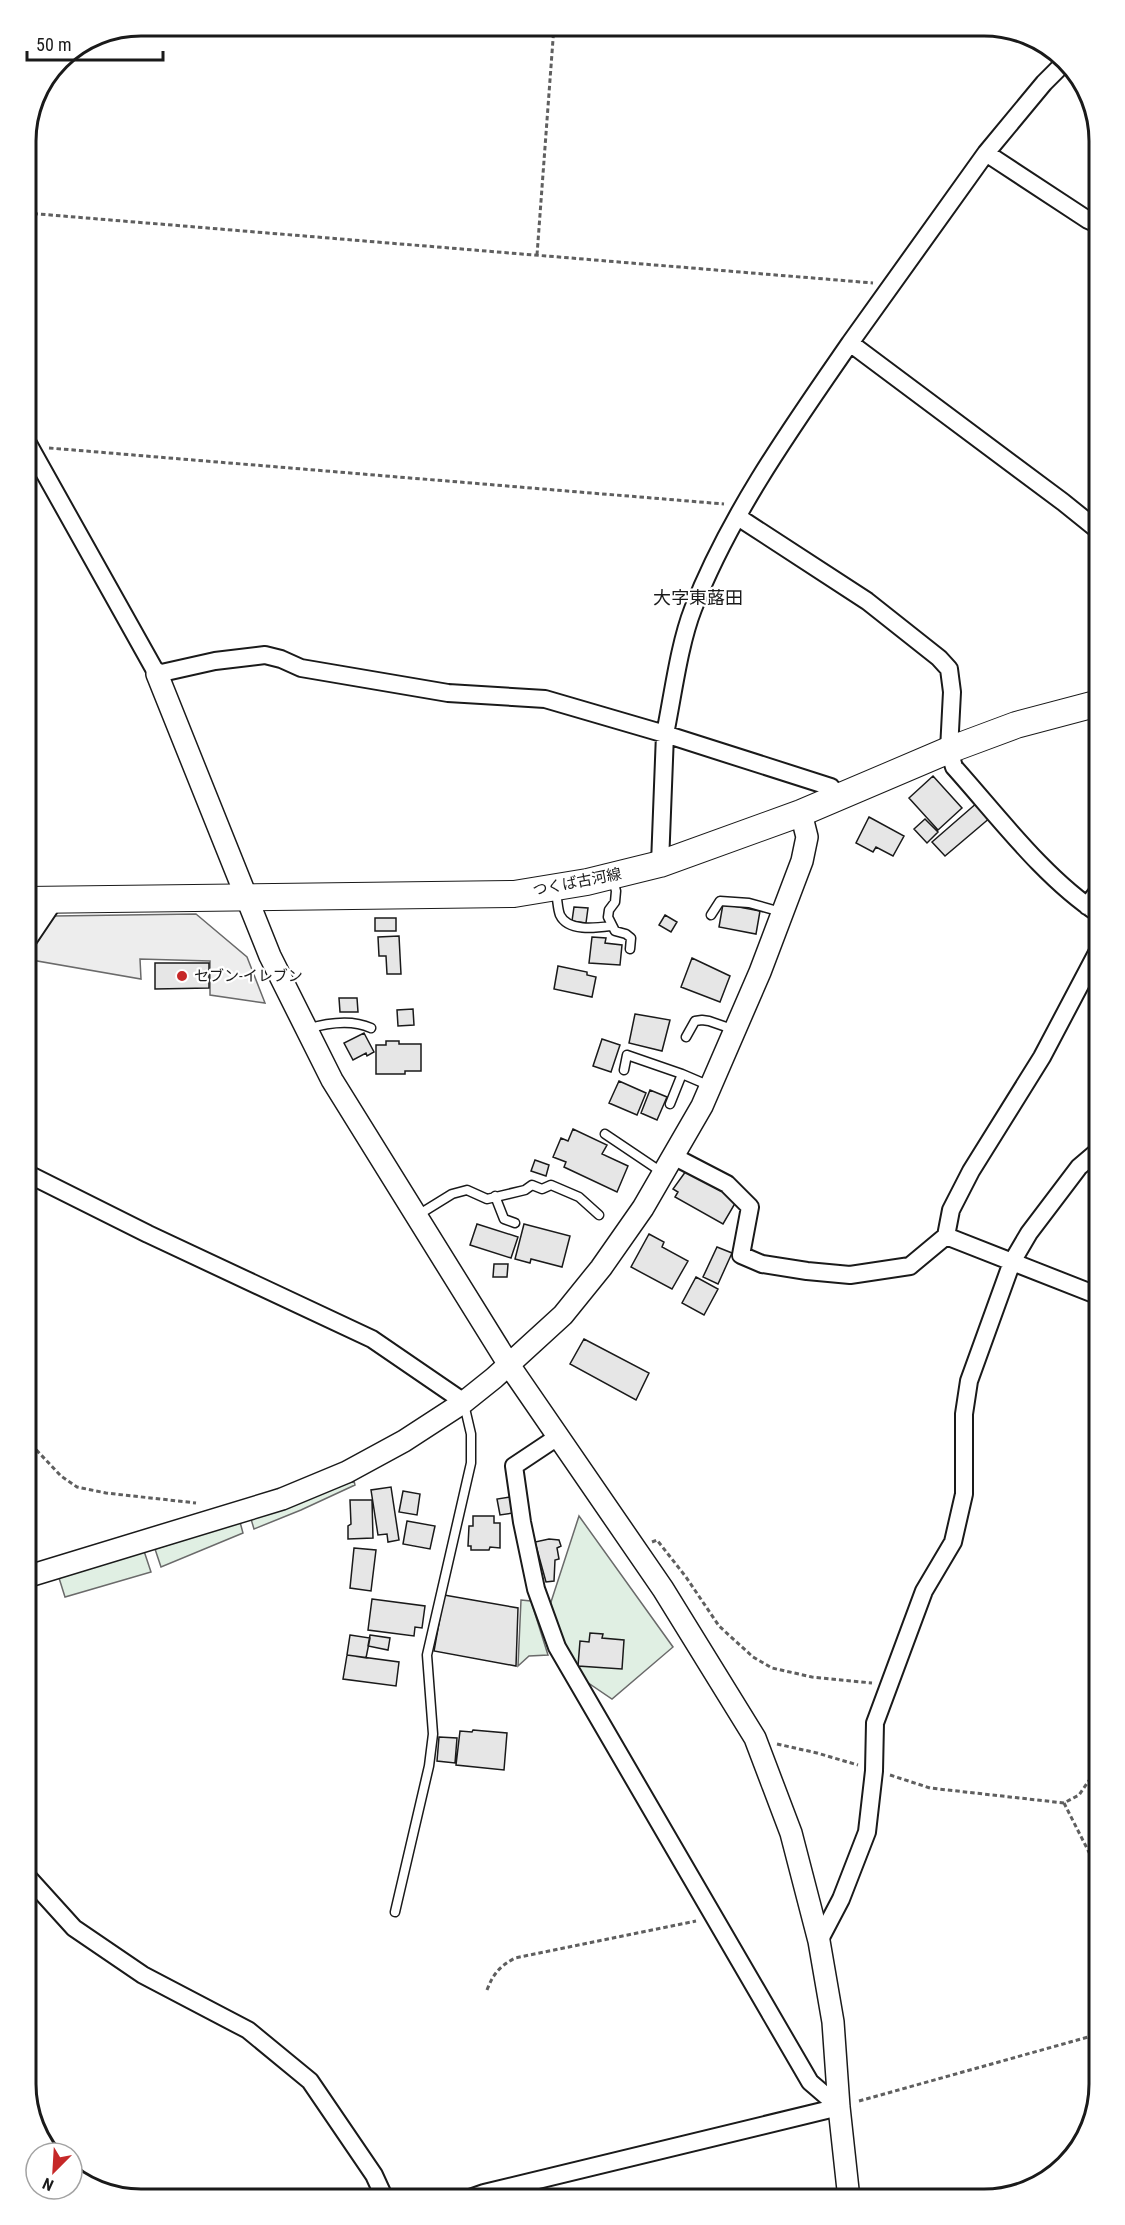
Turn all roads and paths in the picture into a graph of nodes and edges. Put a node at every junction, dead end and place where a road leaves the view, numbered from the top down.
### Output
1 (553, 36) edge
2 (1059, 68) edge
3 (986, 153) junction
4 (36, 214) edge
5 (1089, 220) edge
6 (537, 255) junction
7 (890, 285) junction
8 (850, 343) junction
9 (36, 444) edge
10 (36, 457) edge
11 (741, 511) junction
12 (1089, 522) edge
13 (157, 674) junction
14 (1089, 706) edge
15 (664, 734) junction
16 (949, 750) junction
17 (838, 798) junction
18 (801, 813) junction
19 (660, 864) junction
20 (612, 876) junction
21 (554, 887) junction
22 (246, 898) junction
23 (36, 900) edge
24 (55, 900) junction
25 (1089, 907) edge
26 (784, 913) junction
27 (711, 915) dead end
28 (611, 926) junction
29 (36, 928) edge
30 (630, 949) dead end
31 (1089, 969) edge
32 (371, 1028) dead end
33 (306, 1029) junction
34 (736, 1030) junction
35 (686, 1037) dead end
36 (624, 1070) dead end
37 (682, 1074) junction
38 (711, 1087) junction
39 (670, 1104) dead end
40 (605, 1134) dead end
41 (1089, 1159) edge
42 (668, 1164) junction
43 (36, 1178) edge
44 (495, 1196) junction
45 (599, 1215) dead end
46 (416, 1216) junction
47 (515, 1223) dead end
48 (946, 1236) junction
49 (1012, 1262) junction
50 (1089, 1292) edge
51 (509, 1365) junction
52 (464, 1402) junction
53 (559, 1436) junction
54 (36, 1450) edge
55 (196, 1503) dead end
56 (636, 1548) junction
57 (36, 1574) edge
58 (889, 1683) junction
59 (755, 1738) junction
60 (874, 1771) junction
61 (1089, 1781) edge
62 (1064, 1803) junction
63 (1089, 1851) edge
64 (36, 1886) edge
65 (395, 1912) dead end
66 (715, 1916) junction
67 (819, 1941) junction
68 (488, 1990) dead end
69 (1089, 2037) edge
70 (839, 2107) junction
71 (380, 2189) edge
72 (500, 2189) edge
73 (848, 2189) edge

1 - 6 path
2 - 3 street
3 - 5 street
3 - 7 street
4 - 6 path
6 - 7 path
7 - 8 street
8 - 11 street
8 - 12 street
9 - 11 path
10 - 13 street
11 - 15 street
11 - 16 street
13 - 15 street
13 - 22 street
14 - 16 main road, つくば古河線
15 - 17 street
15 - 19 street
16 - 17 main road, つくば古河線
16 - 25 street
17 - 18 main road, つくば古河線
18 - 19 main road, つくば古河線
18 - 26 street
19 - 20 main road, つくば古河線
20 - 21 main road, つくば古河線
20 - 28 lane
21 - 22 main road, つくば古河線
21 - 28 lane
22 - 24 main road, つくば古河線
22 - 33 street
23 - 24 main road, つくば古河線
24 - 29 street
26 - 27 lane
26 - 34 street
28 - 30 lane
31 - 48 street
32 - 33 lane
33 - 46 street
34 - 35 lane
34 - 38 street
36 - 37 lane
37 - 38 lane
37 - 39 lane
38 - 42 street
40 - 42 lane
41 - 49 street
42 - 48 street
42 - 51 street
43 - 52 street
44 - 45 lane
44 - 46 lane
44 - 47 lane
46 - 51 street
48 - 49 street
49 - 50 street
49 - 58 street
51 - 52 street
51 - 53 street
52 - 57 street
52 - 65 lane
53 - 56 street
53 - 66 street
54 - 55 path
56 - 58 path
56 - 59 street
58 - 60 street
59 - 60 path
59 - 67 street
60 - 62 path
60 - 67 street
61 - 62 path
62 - 63 path
64 - 71 street
66 - 68 path
66 - 70 street
67 - 70 street
69 - 70 path
70 - 72 street
70 - 73 street

